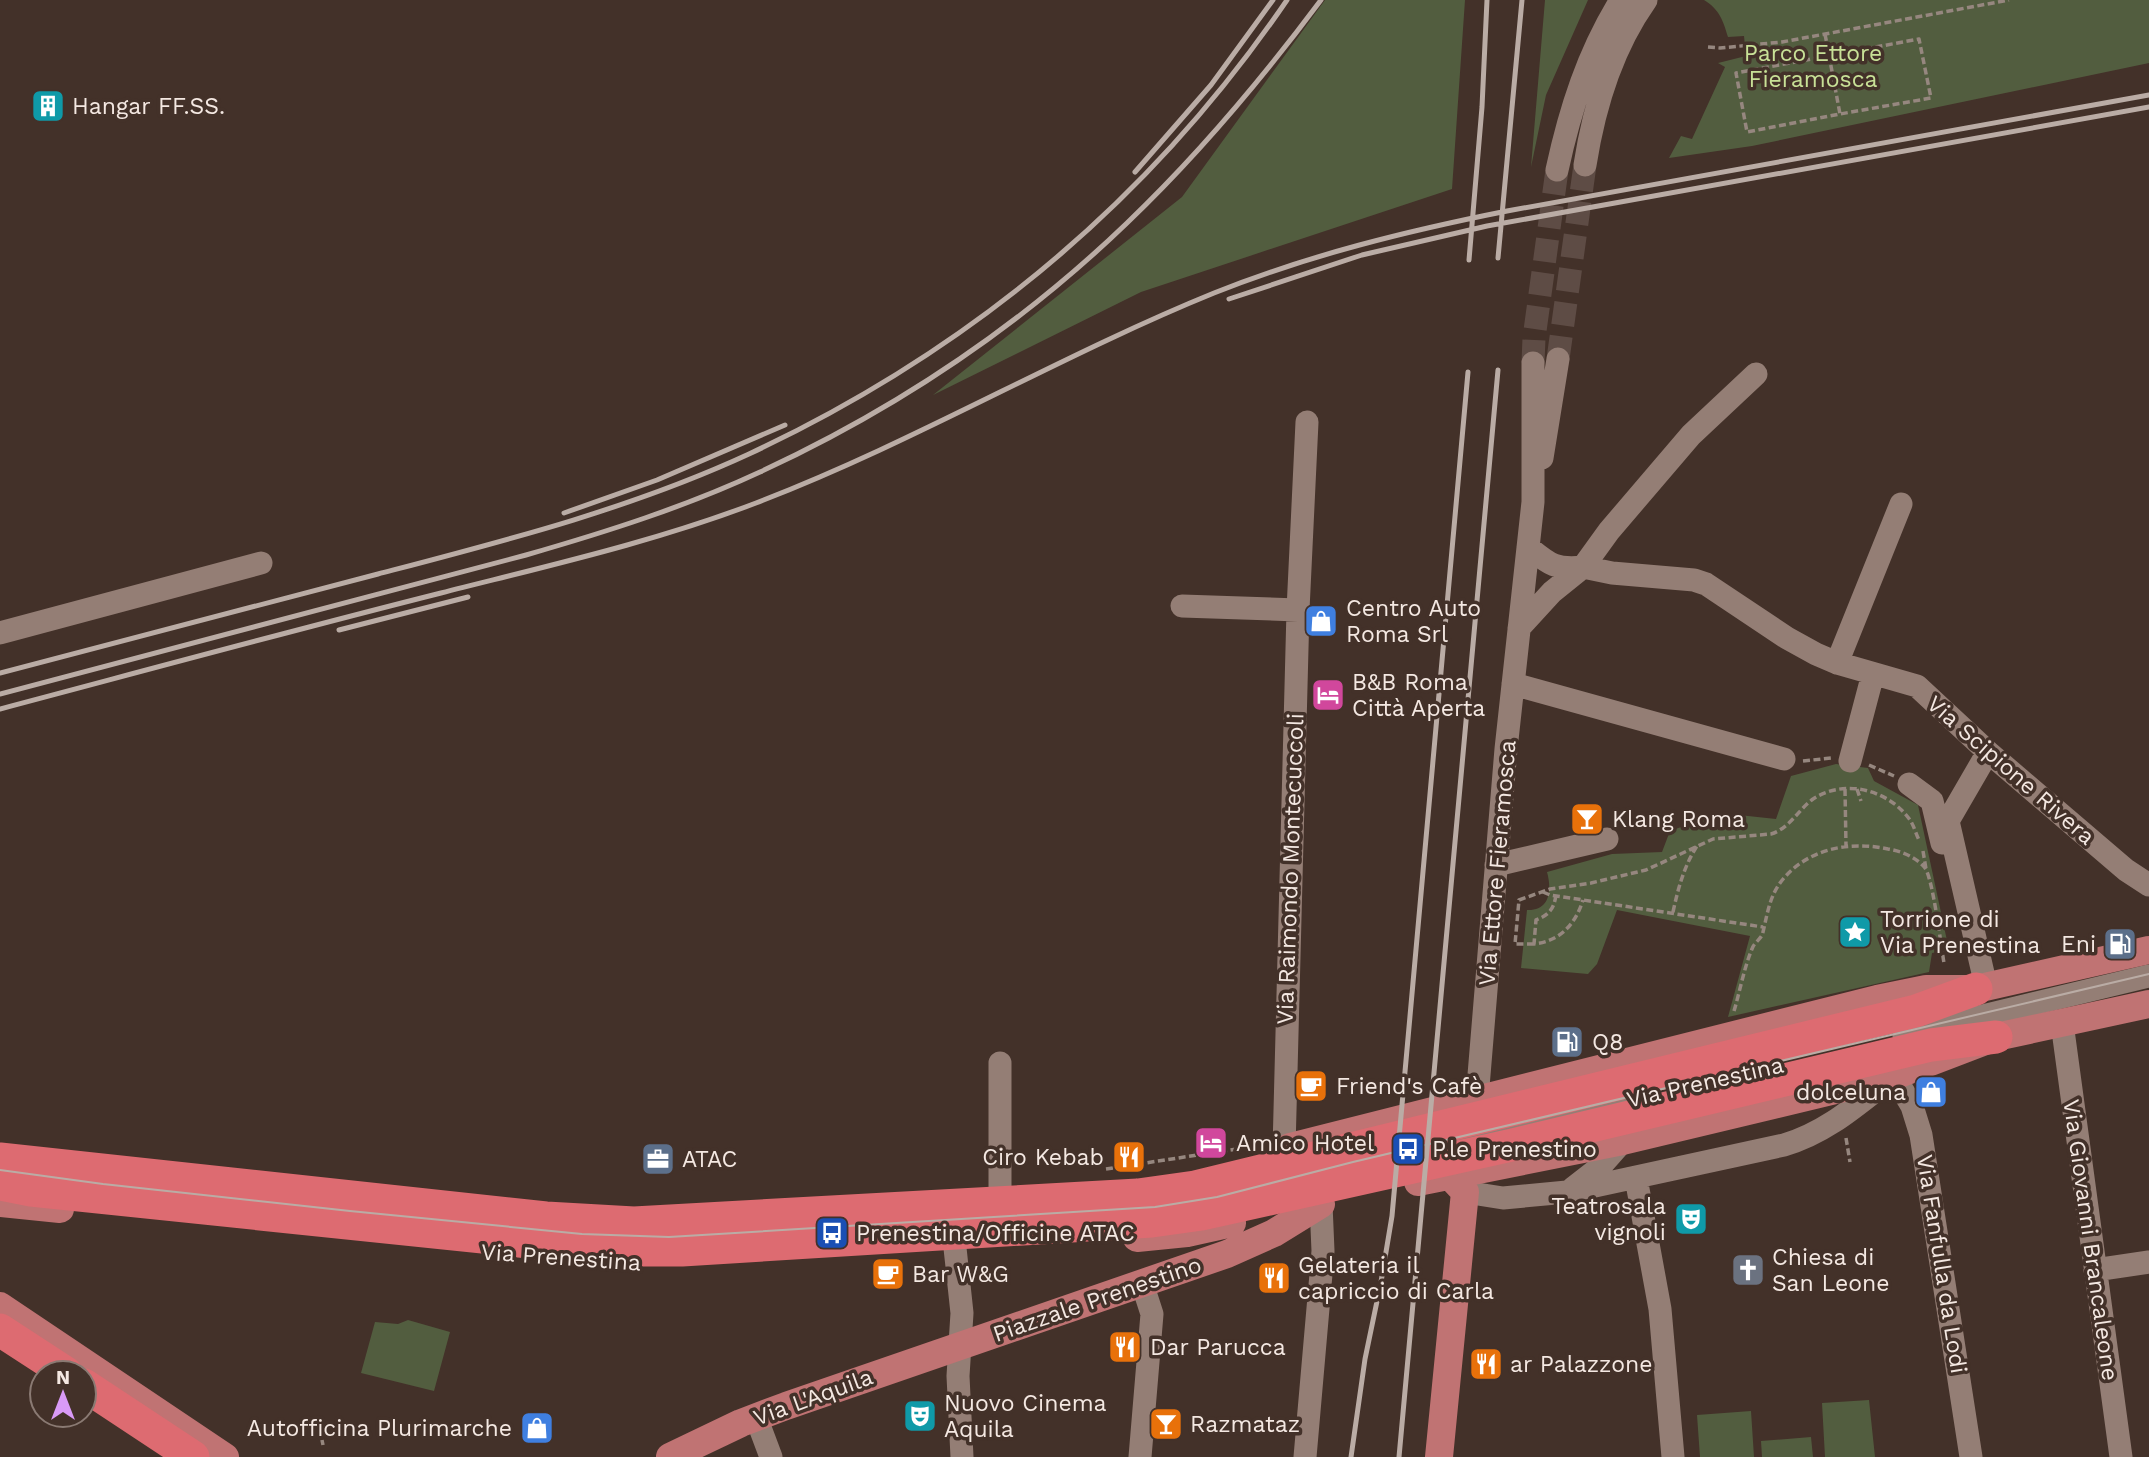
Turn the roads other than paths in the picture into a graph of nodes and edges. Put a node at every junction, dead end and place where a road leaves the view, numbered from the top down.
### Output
1 (1621, 0) edge
2 (1646, 0) edge
3 (1585, 165) tunnel mouth
4 (1557, 170) tunnel mouth
5 (1558, 359) tunnel mouth
6 (1533, 363) tunnel mouth
7 (1756, 374) dead end
8 (1307, 422) dead end
9 (1533, 502) junction
10 (1901, 504) dead end
11 (1528, 547) junction
12 (261, 563) dead end
13 (1583, 567) junction
14 (1182, 606) dead end
15 (1298, 610) junction
16 (1519, 628) junction
17 (0, 633) edge
18 (1837, 663) junction
19 (1873, 674) junction
20 (1513, 684) junction
21 (1988, 752) junction
22 (1784, 759) road end
23 (1850, 761) road end
24 (1909, 784) road end
25 (1607, 839) dead end
26 (1496, 865) junction
27 (2149, 885) edge
28 (2149, 950) edge
29 (2149, 976) edge
30 (1981, 988) junction
31 (2149, 1004) edge
32 (2062, 1024) junction
33 (1996, 1037) junction
34 (1000, 1063) dead end
35 (1894, 1076) junction
36 (1477, 1099) junction
37 (1500, 1130) junction
38 (1623, 1141) junction
39 (0, 1145) edge
40 (1292, 1158) junction
41 (10, 1163) edge
42 (1636, 1178) junction
43 (1451, 1182) junction
44 (0, 1184) edge
45 (1000, 1189) junction
46 (1567, 1192) junction
47 (1333, 1202) junction
48 (0, 1203) edge
49 (1243, 1220) junction
50 (1123, 1239) joint
51 (955, 1248) junction
52 (1227, 1254) junction
53 (2149, 1262) edge
54 (2095, 1270) junction
55 (1142, 1283) junction
56 (0, 1306) edge
57 (0, 1330) edge
58 (960, 1347) junction
59 (45, 1359) edge
60 (98, 1394) edge
61 (756, 1417) junction
62 (187, 1453) edge
63 (225, 1457) edge
64 (670, 1457) edge
65 (771, 1457) edge
66 (962, 1457) edge
67 (1140, 1457) edge
68 (1304, 1457) edge
69 (1439, 1457) edge
70 (1673, 1457) edge
71 (1971, 1457) edge
72 (2121, 1457) edge

1 - 4 street
2 - 3 street
5 - 9 street, Via Ettore Fieramosca
6 - 9 street, Via Ettore Fieramosca
7 - 13 street
8 - 15 street, Via Raimondo Montecuccoli
9 - 11 street, Via Ettore Fieramosca
10 - 18 street
11 - 13 street
11 - 16 street, Via Ettore Fieramosca
12 - 17 street
13 - 16 street
13 - 18 street, Via Scipione Rivera
14 - 15 street
15 - 40 street, Via Raimondo Montecuccoli
16 - 20 street, Via Ettore Fieramosca
18 - 19 street, Via Scipione Rivera
19 - 21 street, Via Scipione Rivera
19 - 23 street
20 - 22 street
20 - 26 street, Via Ettore Fieramosca
21 - 27 street, Via Scipione Rivera
21 - 30 street
24 - 30 street
25 - 26 street
26 - 36 street, Via Ettore Fieramosca
28 - 30 main road, Via Prenestina
29 - 37 street, Via Prenestina
30 - 36 main road, Via Prenestina
30 - 41 highway
31 - 32 main road, Via Prenestina
32 - 33 main road, Via Prenestina
32 - 54 street, Via Giovanni Brancaleone
33 - 35 main road, Via Prenestina
33 - 44 highway
34 - 45 street
35 - 38 main road, Via Prenestina
35 - 42 street, Via Prenestina
35 - 71 street, Via Fanfulla da Lodi
36 - 37 street
36 - 40 main road, Via Prenestina
37 - 40 street, Via Prenestina
38 - 43 main road, Via Prenestina
38 - 46 street
39 - 45 main road
40 - 45 main road
40 - 47 street
40 - 49 main road
42 - 46 street, Via Prenestina
42 - 70 street
43 - 46 street, Via Prenestina
43 - 47 main road, Via Prenestina
43 - 69 main road
47 - 49 main road, Piazzale Prenestino
47 - 52 main road, Piazzale Prenestino
47 - 68 street
48 - 51 main road, Via Prenestina
49 - 50 main road, Piazzale Prenestino
49 - 52 main road
50 - 51 main road, Via Prenestina
51 - 58 street, Piazzale Prenestino
52 - 55 main road, Piazzale Prenestino
53 - 54 street
54 - 72 street, Via Giovanni Brancaleone
55 - 58 main road, Piazzale Prenestino
55 - 67 street
56 - 63 main road
57 - 59 highway
58 - 61 main road, Via L'Aquila
58 - 66 street
60 - 62 highway
61 - 64 main road, Via L'Aquila
61 - 65 street

